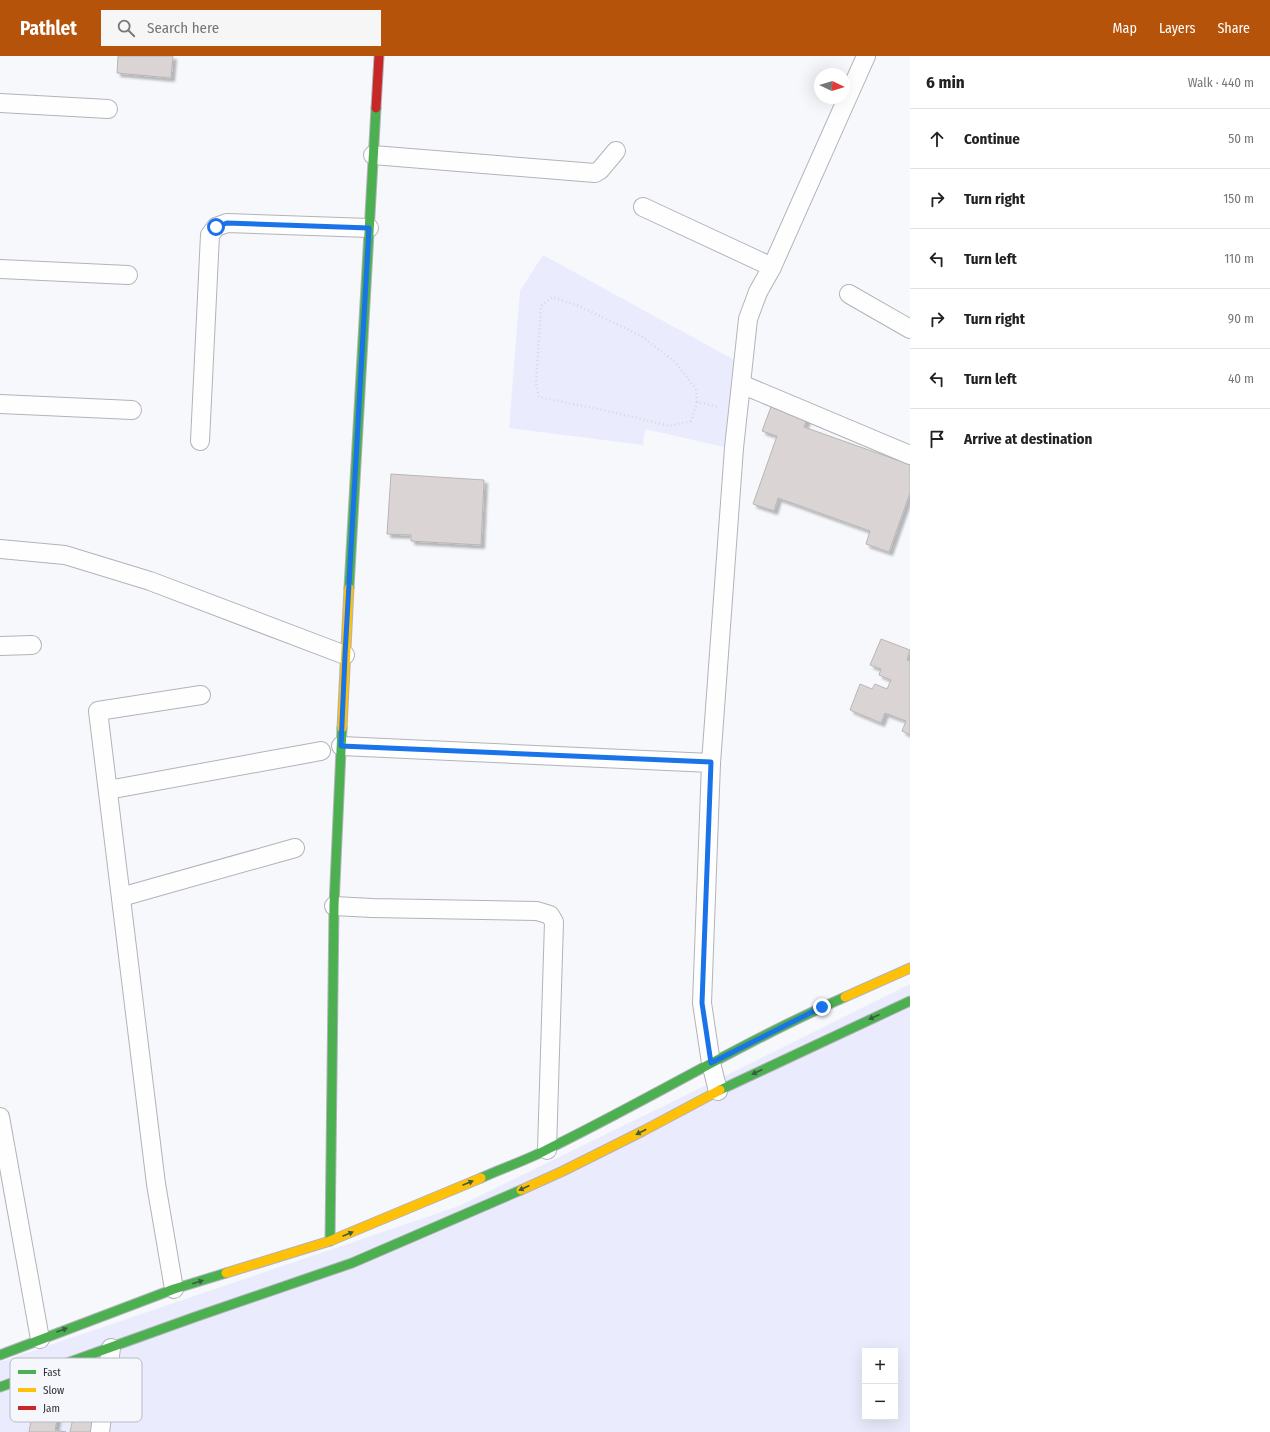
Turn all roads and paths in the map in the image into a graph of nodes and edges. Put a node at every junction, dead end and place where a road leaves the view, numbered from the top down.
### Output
1 (379, 56) edge
2 (866, 56) edge
3 (0, 103) edge
4 (108, 109) dead end
5 (616, 152) dead end
6 (373, 155) junction
7 (643, 207) dead end
8 (369, 228) junction
9 (772, 267) junction
10 (0, 268) edge
11 (128, 276) dead end
12 (849, 294) dead end
13 (910, 329) edge
14 (741, 384) junction
15 (697, 402) junction
16 (0, 404) edge
17 (724, 408) dead end
18 (132, 410) dead end
19 (200, 441) dead end
20 (910, 455) edge
21 (0, 549) edge
22 (0, 646) edge
23 (32, 646) dead end
24 (345, 655) junction
25 (201, 695) dead end
26 (341, 746) junction
27 (321, 751) dead end
28 (711, 762) junction
29 (108, 790) junction
30 (295, 848) dead end
31 (121, 897) junction
32 (334, 906) junction
33 (910, 968) edge
34 (910, 1001) edge
35 (711, 1063) junction
36 (718, 1091) junction
37 (0, 1117) edge
38 (547, 1150) junction
39 (330, 1241) junction
40 (174, 1289) junction
41 (40, 1339) junction
42 (111, 1348) junction
43 (0, 1354) edge
44 (83, 1358) edge
45 (110, 1358) edge
46 (10, 1383) edge
47 (0, 1387) edge
48 (101, 1422) edge
49 (100, 1432) edge

1 - 6 street
2 - 9 street
3 - 4 street
5 - 6 street
6 - 8 street
7 - 9 street
8 - 19 street
8 - 24 street
9 - 14 street
10 - 11 street
12 - 13 street
14 - 20 street
14 - 28 street
15 - 15 path
15 - 17 path
16 - 18 street
21 - 24 street
22 - 23 street
24 - 26 street
25 - 29 street
26 - 28 street
26 - 32 street
27 - 29 street
28 - 35 street
29 - 31 street
30 - 31 street
31 - 40 street
32 - 38 street
32 - 39 street
33 - 35 street
34 -> 36 street
35 - 36 street
35 - 38 street
36 -> 42 street
37 - 41 street
39 -> 38 street
40 -> 39 street
41 -> 40 street
41 - 43 street
42 - 44 street
42 - 45 street
46 - 47 street
48 - 49 street

